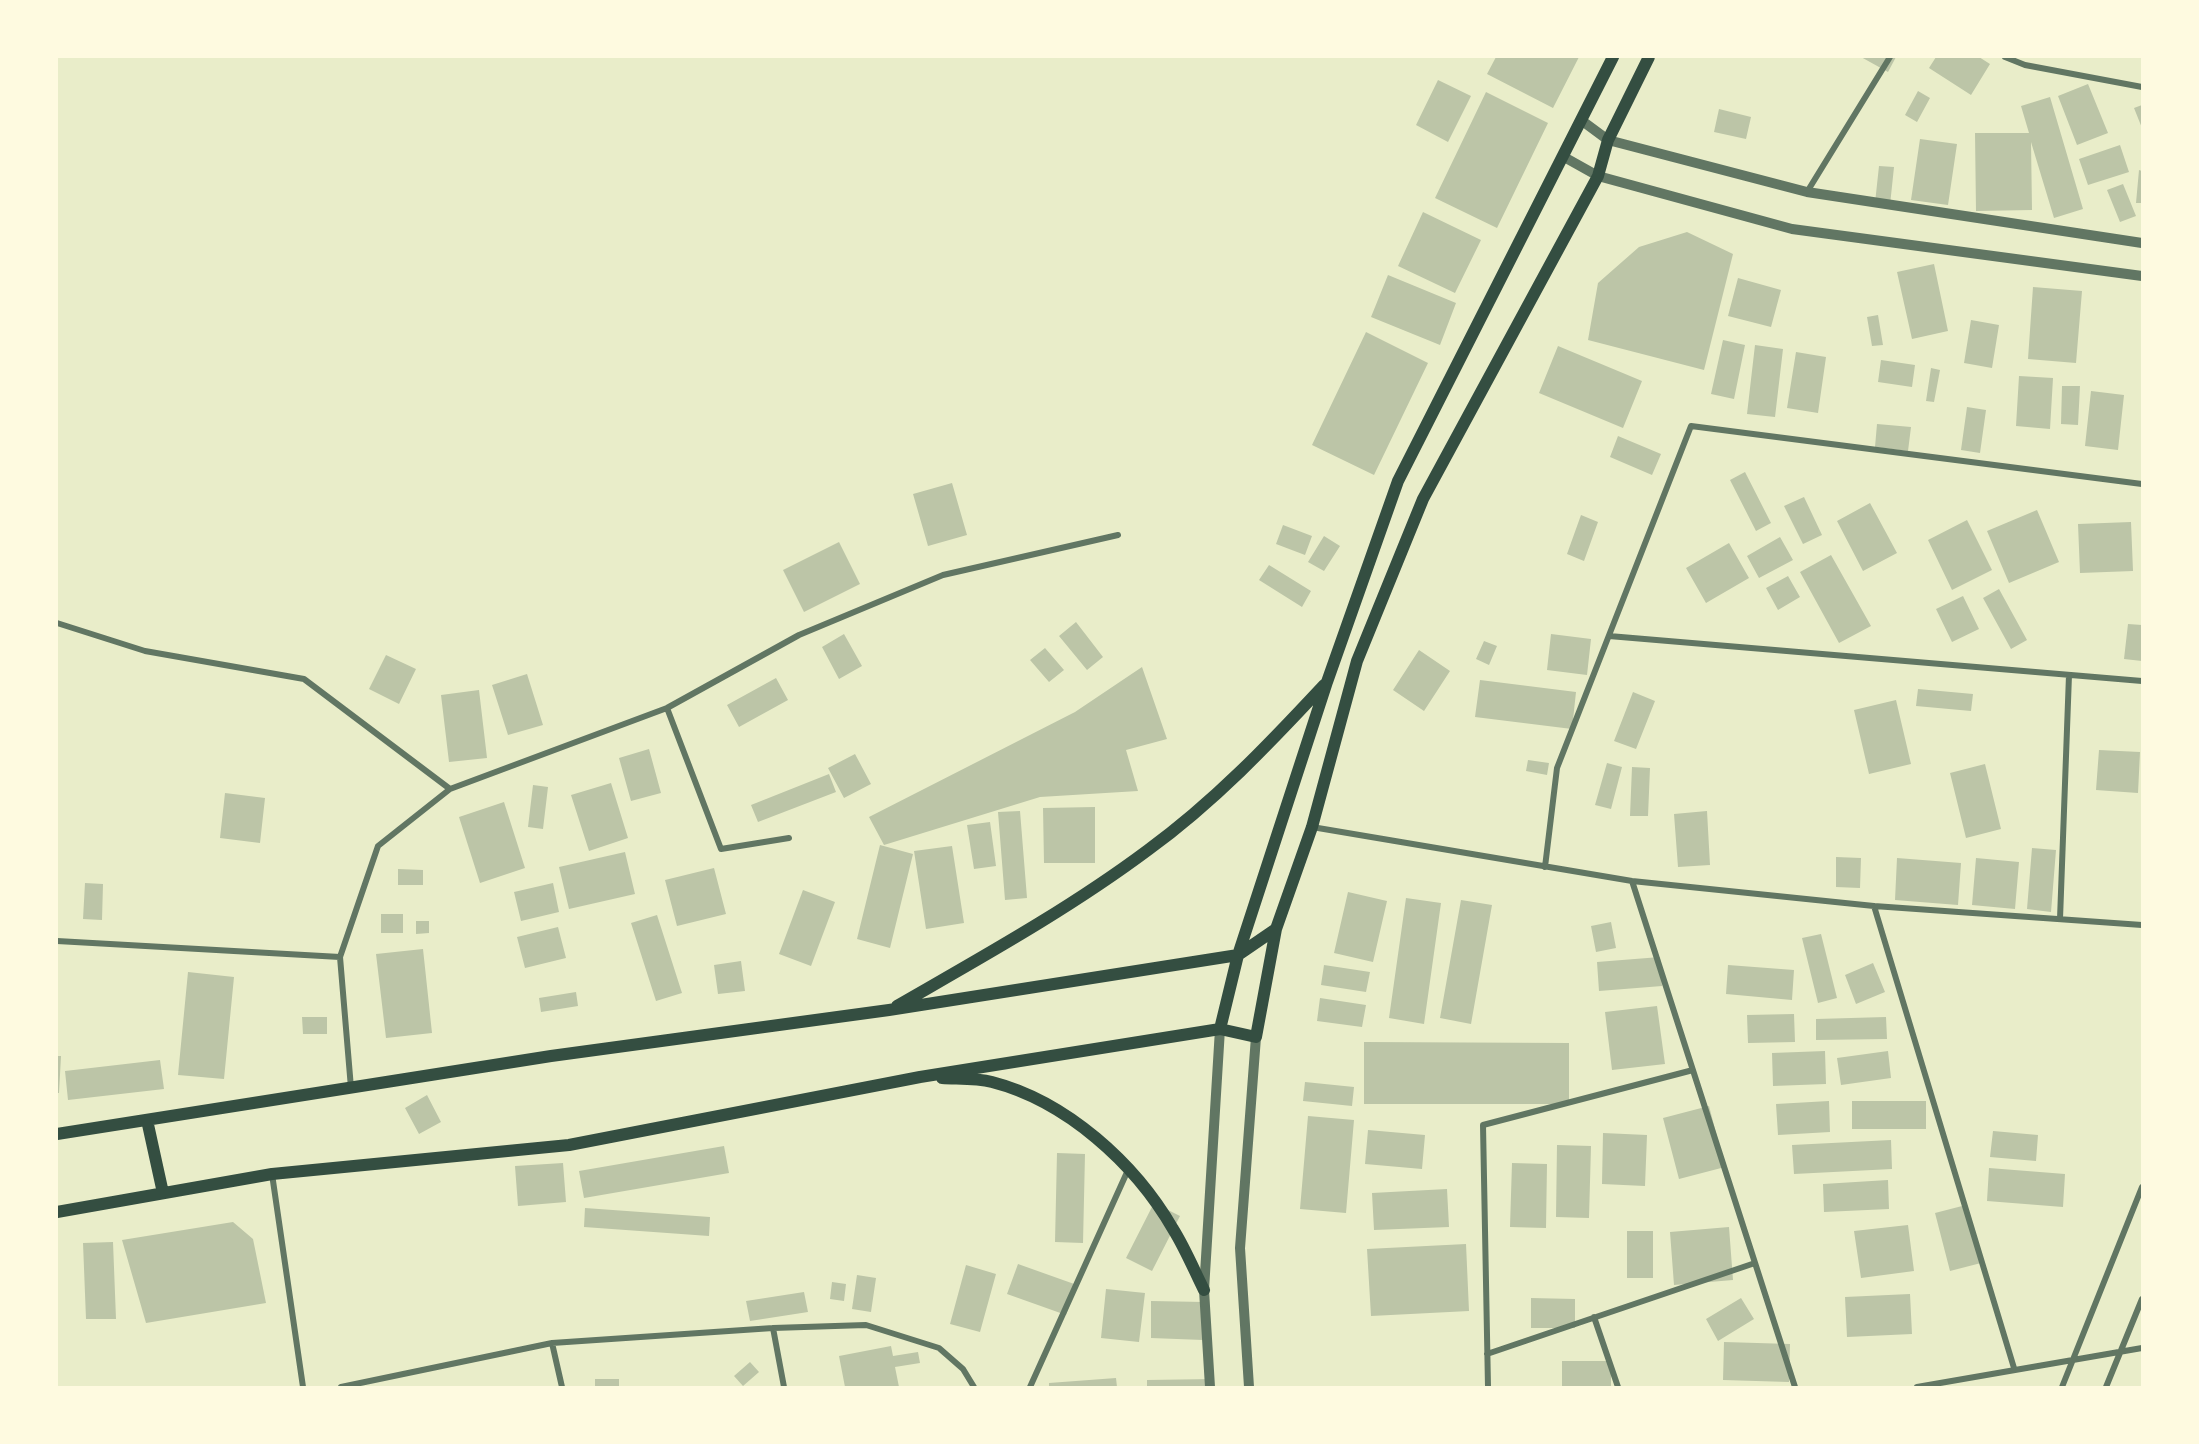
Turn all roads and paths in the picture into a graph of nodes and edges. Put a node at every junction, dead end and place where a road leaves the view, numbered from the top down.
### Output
1 (1613, 57) edge
2 (1649, 57) edge
3 (1890, 57) edge
4 (2005, 57) edge
5 (2142, 87) edge
6 (1581, 120) junction
7 (1608, 140) junction
8 (1564, 157) junction
9 (1598, 176) junction
10 (1808, 192) junction
11 (2142, 243) edge
12 (2142, 276) edge
13 (2142, 484) edge
14 (1118, 535) dead end
15 (57, 623) edge
16 (1609, 636) junction
17 (2069, 675) junction
18 (2142, 681) edge
19 (1327, 682) junction
20 (667, 708) junction
21 (450, 789) junction
22 (1312, 827) junction
23 (789, 838) dead end
24 (1545, 867) junction
25 (1632, 881) junction
26 (1874, 906) junction
27 (2060, 919) junction
28 (2142, 925) edge
29 (1276, 929) junction
30 (57, 941) edge
31 (1238, 955) junction
32 (340, 957) junction
33 (889, 1010) junction
34 (1220, 1029) junction
35 (1256, 1037) junction
36 (1693, 1070) junction
37 (920, 1077) junction
38 (351, 1088) junction
39 (147, 1120) junction
40 (57, 1134) edge
41 (1129, 1169) junction
42 (272, 1174) junction
43 (2142, 1187) edge
44 (163, 1193) junction
45 (57, 1212) edge
46 (1755, 1263) junction
47 (1204, 1290) junction
48 (2142, 1299) edge
49 (1594, 1317) junction
50 (773, 1328) junction
51 (552, 1343) junction
52 (2142, 1348) edge
53 (2120, 1353) junction
54 (1487, 1354) junction
55 (2073, 1360) junction
56 (2014, 1368) junction
57 (303, 1387) edge
58 (341, 1387) edge
59 (562, 1387) edge
60 (784, 1387) edge
61 (974, 1387) edge
62 (1030, 1387) edge
63 (1210, 1387) edge
64 (1249, 1387) edge
65 (1488, 1387) edge
66 (1618, 1387) edge
67 (1795, 1387) edge
68 (1917, 1387) edge
69 (2062, 1387) edge
70 (2106, 1387) edge

1 - 6 main road
2 - 7 main road
3 - 10 street
4 - 5 street
6 - 7 street
6 - 8 main road
7 - 9 main road
7 - 10 street
8 - 9 street
8 - 19 main road
9 - 12 street
9 - 22 main road
10 - 11 street
13 - 16 street
14 - 20 street
15 - 21 street
16 - 17 street
16 - 24 street
17 - 18 street
17 - 27 street
19 - 31 main road
19 - 33 main road
20 - 21 street
20 - 23 street
21 - 32 street
22 - 24 street
22 - 29 main road
24 - 25 street
25 - 26 street
25 - 36 street
26 - 27 street
26 - 56 street
27 - 28 street
29 - 31 main road
29 - 35 main road
30 - 32 street
31 - 33 main road
31 - 34 main road
32 - 38 street
33 - 38 main road
34 - 35 main road
34 - 37 main road
34 - 47 street
35 - 64 street
36 - 46 street
36 - 54 street
37 - 41 main road
37 - 42 main road
38 - 39 main road
39 - 40 main road
39 - 44 main road
41 - 47 main road
41 - 62 street
42 - 44 main road
42 - 57 street
43 - 55 street
44 - 45 main road
46 - 49 street
46 - 67 street
47 - 63 street
48 - 53 street
49 - 54 street
49 - 66 street
50 - 51 street
50 - 60 street
50 - 61 street
51 - 58 street
51 - 59 street
52 - 53 street
53 - 55 street
53 - 70 street
54 - 65 street
55 - 56 street
55 - 69 street
56 - 68 street

